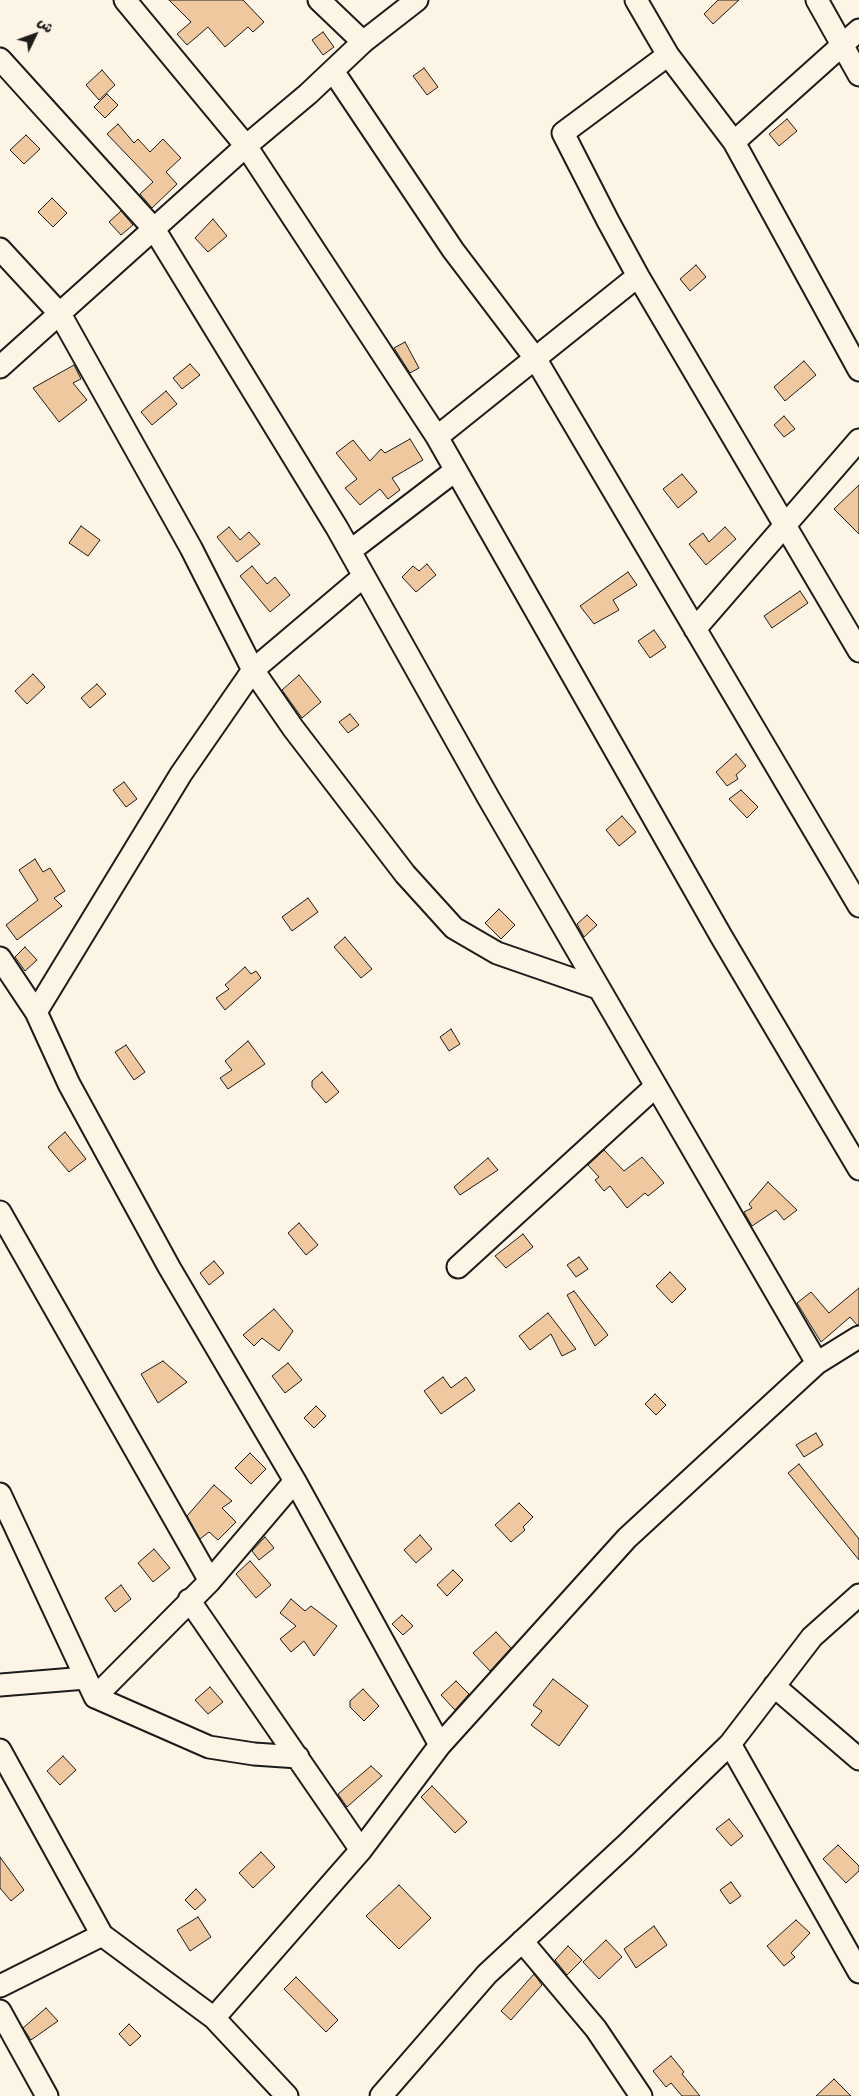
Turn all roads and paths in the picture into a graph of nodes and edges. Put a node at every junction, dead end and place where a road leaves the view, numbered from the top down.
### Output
1 (125, 0) edge
2 (319, 0) edge
3 (417, 0) edge
4 (636, 0) edge
5 (817, 0) edge
6 (859, 30) edge
7 (363, 42) junction
8 (842, 45) junction
9 (668, 55) junction
10 (0, 59) edge
11 (332, 71) junction
12 (859, 75) edge
13 (734, 142) junction
14 (246, 146) junction
15 (154, 229) junction
16 (0, 248) edge
17 (638, 276) junction
18 (60, 314) junction
19 (535, 358) junction
20 (0, 367) edge
21 (859, 370) edge
22 (437, 437) junction
23 (859, 440) edge
24 (456, 470) junction
25 (784, 527) junction
26 (350, 551) junction
27 (364, 576) junction
28 (696, 629) junction
29 (859, 651) edge
30 (253, 670) junction
31 (859, 906) edge
32 (0, 958) edge
33 (598, 988) junction
34 (36, 1012) junction
35 (656, 1086) junction
36 (859, 1169) edge
37 (0, 1212) edge
38 (458, 1268) dead end
39 (859, 1337) edge
40 (817, 1363) junction
41 (295, 1481) junction
42 (0, 1494) edge
43 (210, 1581) junction
44 (859, 1595) edge
45 (189, 1600) junction
46 (86, 1678) junction
47 (0, 1685) edge
48 (774, 1686) junction
49 (95, 1697) junction
50 (440, 1744) junction
51 (730, 1744) junction
52 (0, 1750) edge
53 (298, 1756) junction
54 (859, 1760) edge
55 (361, 1850) junction
56 (102, 1935) junction
57 (522, 1942) junction
58 (859, 1972) edge
59 (0, 1986) edge
60 (0, 2011) edge
61 (214, 2018) junction
62 (47, 2096) edge
63 (287, 2096) edge
64 (381, 2096) edge
65 (642, 2096) edge

1 - 14 street
2 - 7 street
3 - 7 street
4 - 9 street
5 - 8 street
6 - 8 street
7 - 11 street
8 - 12 street
8 - 13 street
9 - 13 street
9 - 17 street
10 - 15 street
11 - 14 street
11 - 19 street
13 - 21 street
14 - 15 street
14 - 22 street
15 - 18 street
15 - 26 street
16 - 18 street
17 - 19 street
17 - 25 street
18 - 20 street
18 - 30 street
19 - 22 street
19 - 28 street
22 - 24 street
23 - 25 street
24 - 26 street
24 - 36 street
25 - 28 street
25 - 29 street
26 - 27 street
27 - 30 street
27 - 33 street
28 - 31 street
30 - 33 street
30 - 34 street
32 - 34 street
33 - 35 street
34 - 41 street
35 - 38 street
35 - 40 street
37 - 43 street
39 - 40 street
40 - 50 street
41 - 43 street
41 - 50 street
42 - 46 street
43 - 45 street
44 - 48 street
45 - 49 street
45 - 53 street
46 - 47 street
46 - 49 street
48 - 51 street
48 - 54 street
49 - 53 street
50 - 55 street
51 - 57 street
51 - 58 street
52 - 56 street
53 - 55 street
55 - 61 street
56 - 59 street
56 - 61 street
57 - 64 street
57 - 65 street
60 - 62 street
61 - 63 street

